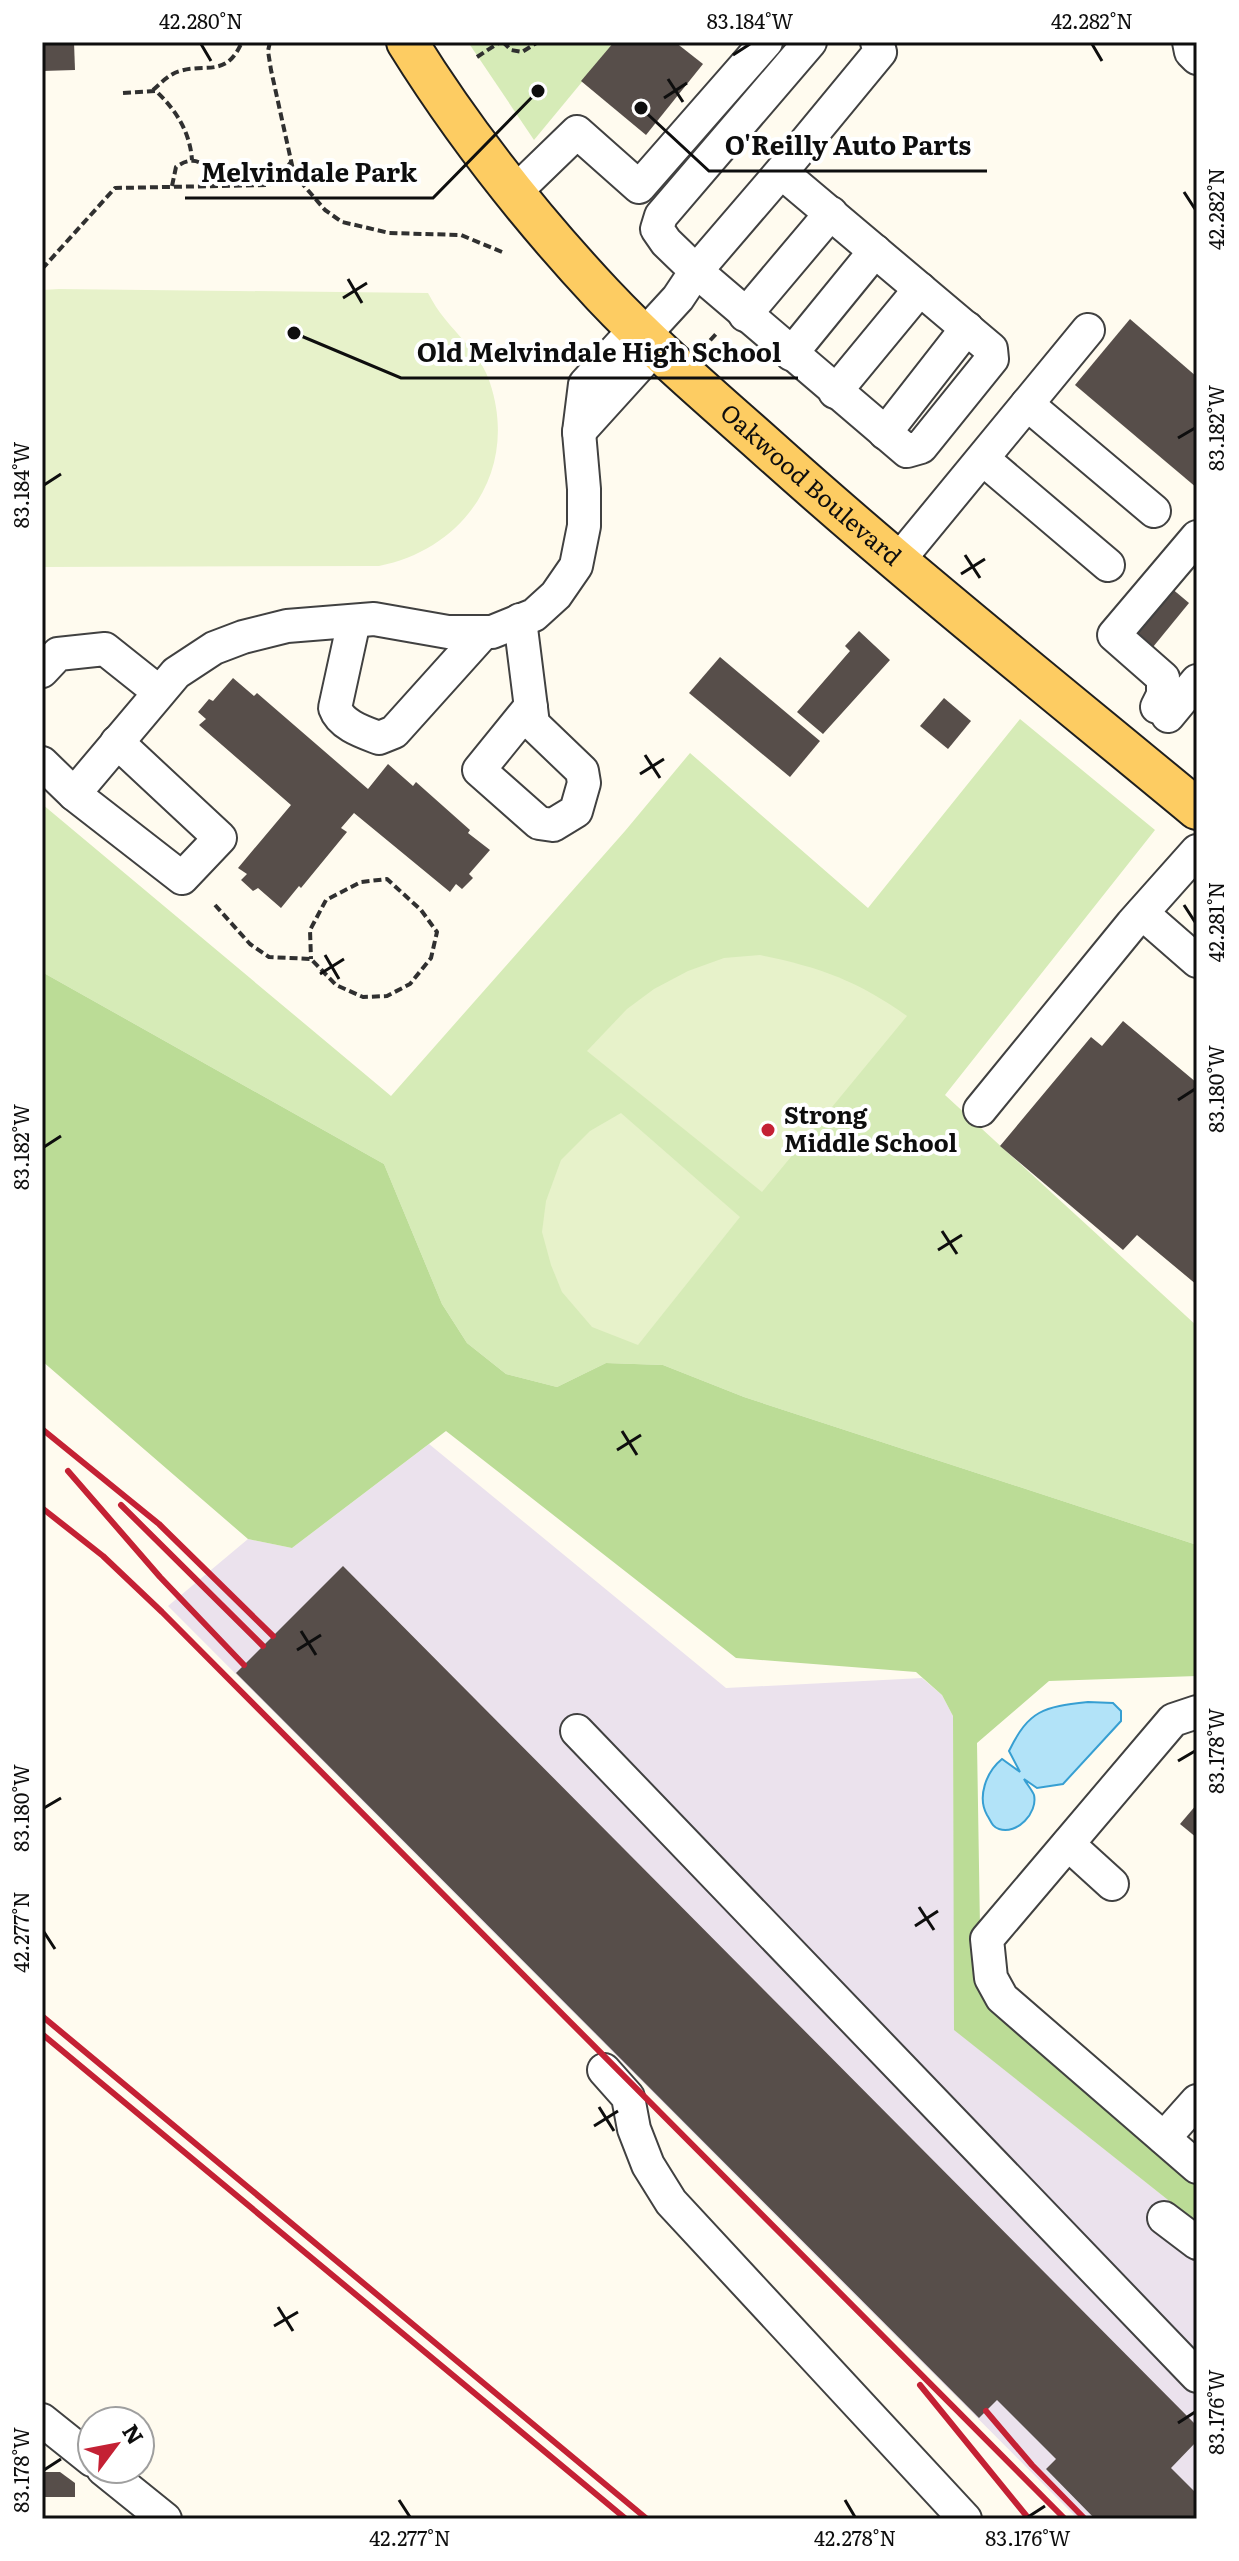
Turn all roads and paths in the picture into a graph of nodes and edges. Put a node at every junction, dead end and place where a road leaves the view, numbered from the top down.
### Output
1 (242, 42) edge
2 (270, 42) edge
3 (407, 42) edge
4 (502, 42) edge
5 (538, 42) edge
6 (766, 42) edge
7 (810, 42) edge
8 (877, 42) edge
9 (1189, 42) edge
10 (477, 57) dead end
11 (1197, 58) edge
12 (151, 92) junction
13 (123, 93) dead end
14 (192, 160) junction
15 (291, 162) junction
16 (781, 172) junction
17 (211, 186) junction
18 (172, 187) junction
19 (515, 192) junction
20 (831, 213) junction
21 (875, 251) junction
22 (502, 252) dead end
23 (42, 269) edge
24 (696, 271) junction
25 (920, 289) junction
26 (745, 315) junction
27 (1088, 330) dead end
28 (717, 333) dead end
29 (645, 337) junction
30 (702, 349) dead end
31 (791, 354) junction
32 (835, 392) junction
33 (1027, 404) junction
34 (983, 459) junction
35 (1154, 511) dead end
36 (1197, 537) edge
37 (897, 562) junction
38 (1108, 565) dead end
39 (520, 620) junction
40 (354, 621) junction
41 (484, 632) junction
42 (42, 671) edge
43 (1197, 681) edge
44 (159, 692) junction
45 (531, 706) dead end
46 (117, 742) junction
47 (42, 763) edge
48 (74, 794) junction
49 (1197, 808) edge
50 (1197, 851) edge
51 (215, 905) dead end
52 (1142, 913) junction
53 (311, 959) junction
54 (1197, 961) edge
55 (980, 1110) dead end
56 (1197, 1712) edge
57 (577, 1731) dead end
58 (1068, 1844) junction
59 (1112, 1884) dead end
60 (604, 2070) dead end
61 (1197, 2101) edge
62 (1164, 2138) junction
63 (1197, 2167) edge
64 (1164, 2218) dead end
65 (1197, 2243) edge
66 (1197, 2376) edge
67 (42, 2420) edge
68 (76, 2447) edge
69 (123, 2485) edge
70 (165, 2519) edge
71 (965, 2519) edge

1 - 12 path
2 - 15 path
3 - 19 main road, Oakwood Boulevard
4 - 5 path
4 - 10 path
6 - 19 street
7 - 24 street
8 - 16 street
9 - 11 street
12 - 13 path
12 - 14 path
14 - 17 path
14 - 18 path
15 - 17 path
15 - 22 path
16 - 20 street
16 - 24 street
17 - 18 path
18 - 23 path
19 - 29 main road, Oakwood Boulevard
20 - 21 street
20 - 26 street
21 - 25 street
21 - 31 street
24 - 26 street
24 - 29 street
25 - 32 street
25 - 32 street
26 - 31 street
27 - 33 street
28 - 30 path
29 - 37 main road, Oakwood Boulevard
29 - 39 street
31 - 32 street
33 - 34 street
33 - 35 street
34 - 37 street
34 - 38 street
36 - 43 street
37 - 49 main road, Oakwood Boulevard
39 - 41 street
39 - 45 street
40 - 41 street
40 - 41 street
40 - 44 street
42 - 44 street
44 - 46 street
46 - 48 street
46 - 48 street
47 - 48 street
50 - 52 street
51 - 53 path
52 - 54 street
52 - 55 street
53 - 53 path
56 - 58 street
57 - 66 street
58 - 59 street
58 - 62 street
60 - 71 street
61 - 62 street
62 - 63 street
64 - 65 street
67 - 68 street
69 - 70 street

